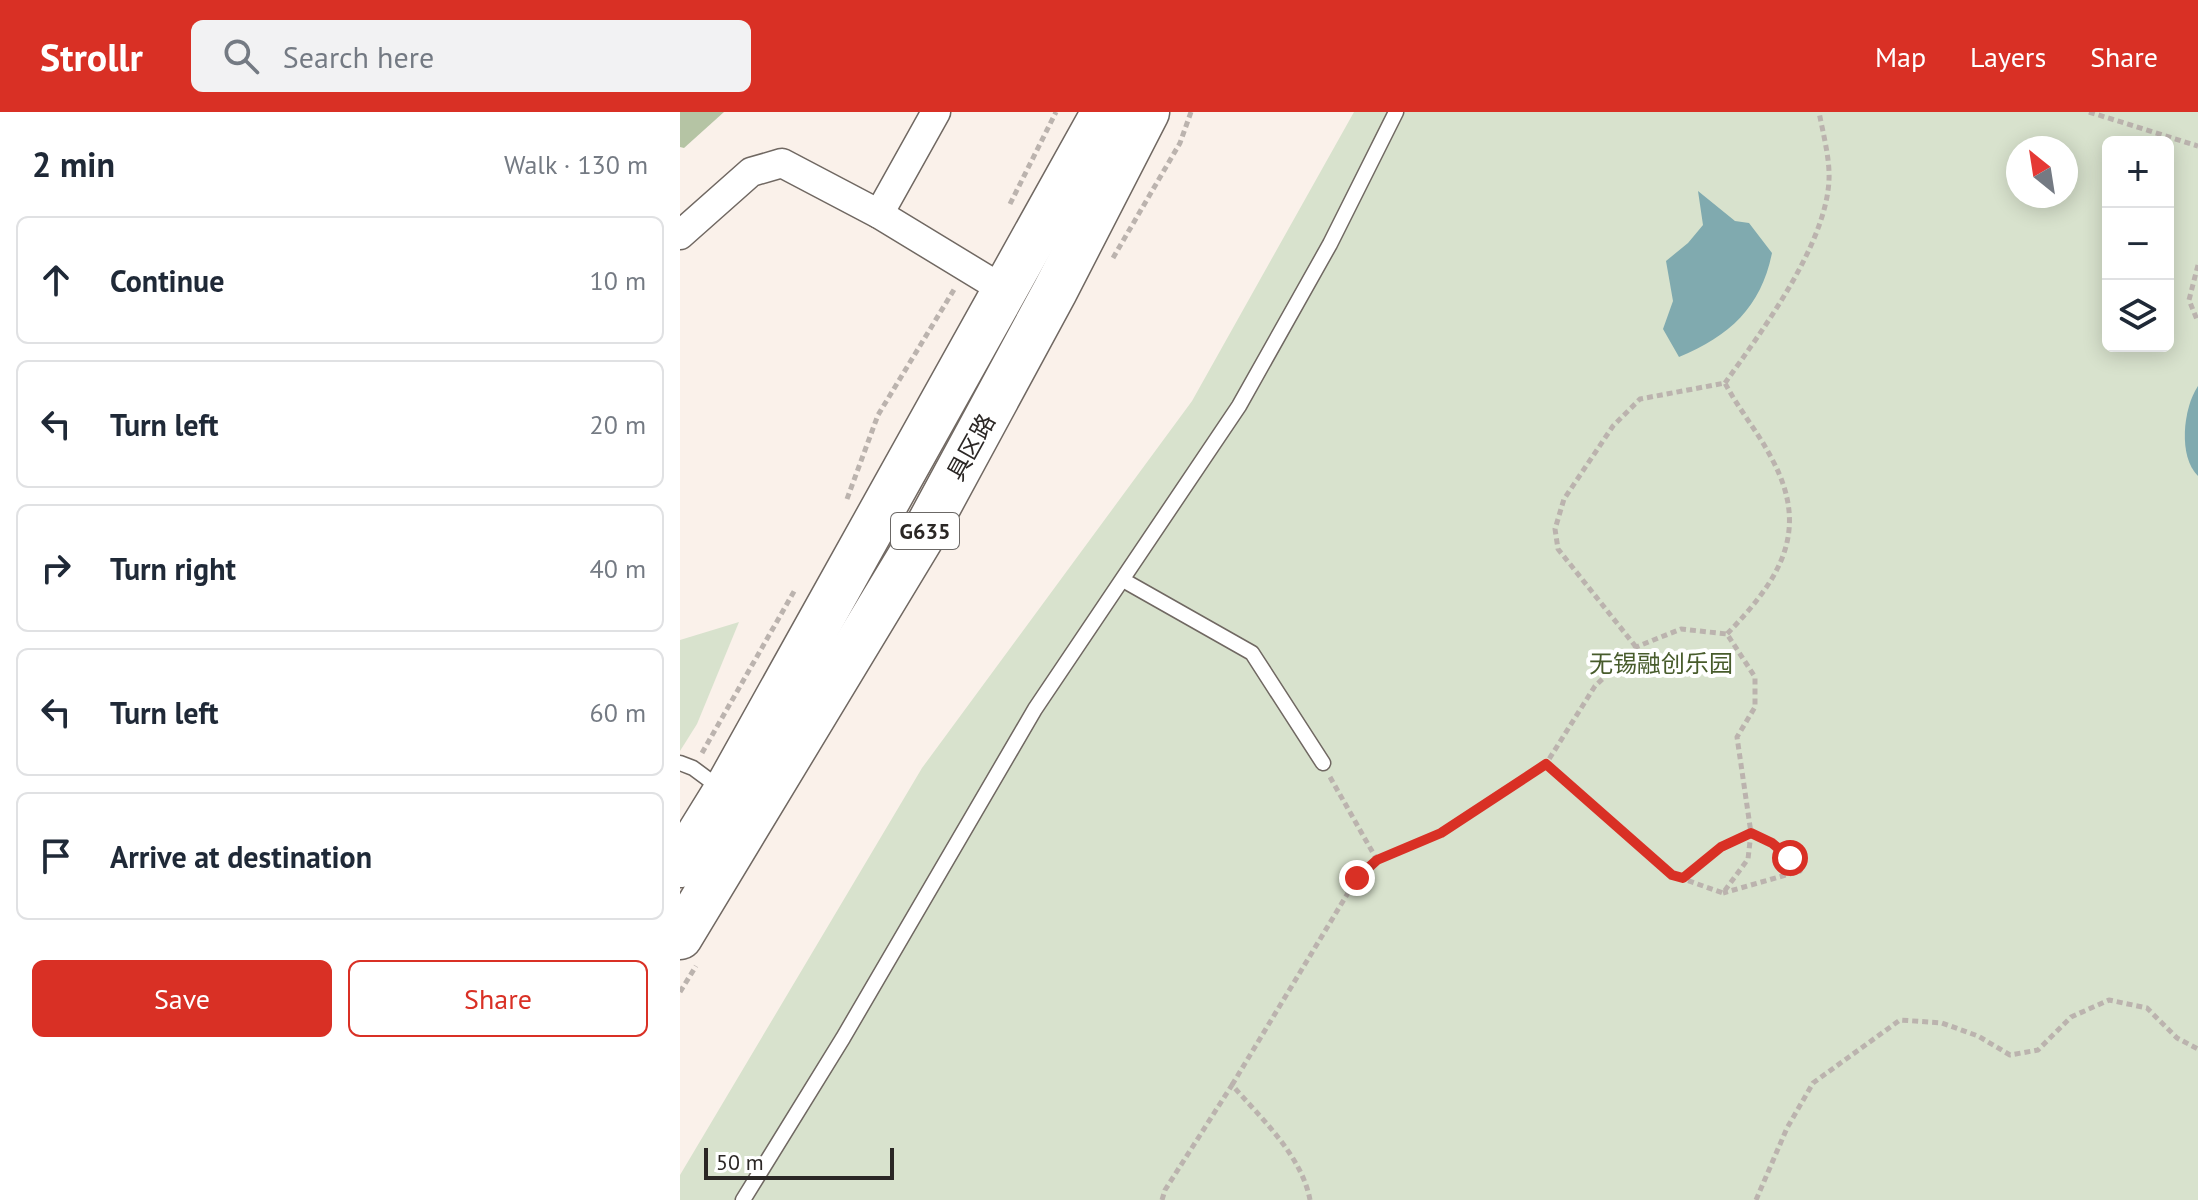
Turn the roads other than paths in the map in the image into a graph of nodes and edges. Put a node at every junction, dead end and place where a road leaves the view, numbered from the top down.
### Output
1 (936, 112) edge
2 (1104, 112) edge
3 (1147, 112) edge
4 (1396, 112) edge
5 (879, 214) junction
6 (680, 235) edge
7 (1004, 290) junction
8 (1123, 580) junction
9 (1323, 763) road end
10 (700, 774) edge
11 (680, 865) edge
12 (680, 937) edge
13 (743, 1200) edge

1 - 5 street
2 - 7 highway, 具区路 / G635
3 - 12 highway, 具区路 / G635
4 - 8 lane
5 - 6 street
5 - 7 street
7 - 10 highway, 具区路 / G635
8 - 9 lane
8 - 13 lane
10 - 11 highway, 具区路 / G635

